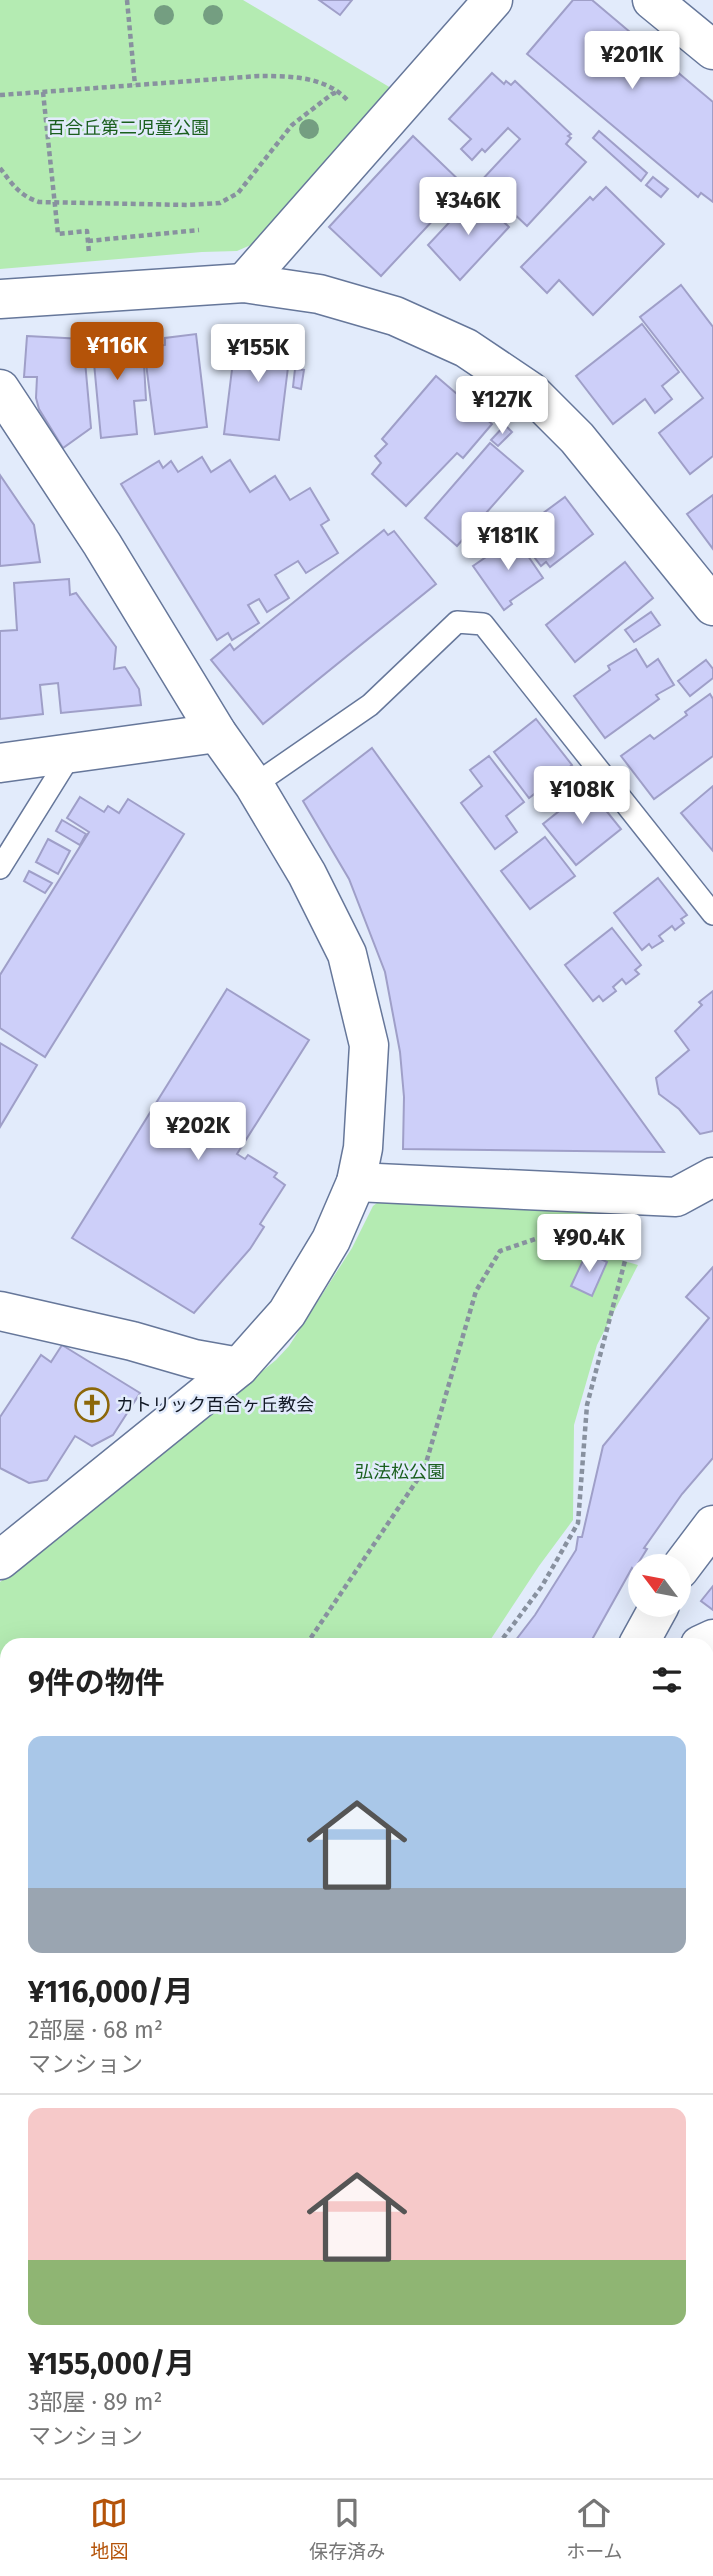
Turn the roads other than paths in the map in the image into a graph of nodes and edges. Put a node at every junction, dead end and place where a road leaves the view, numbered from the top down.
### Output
1 (493, 0) edge
2 (652, 0) edge
3 (713, 50) edge
4 (244, 283) junction
5 (0, 299) edge
6 (0, 389) edge
7 (713, 606) edge
8 (217, 733) junction
9 (71, 754) junction
10 (0, 763) edge
11 (254, 785) junction
12 (0, 868) edge
13 (713, 915) edge
14 (713, 1177) edge
15 (356, 1182) junction
16 (0, 1311) edge
17 (239, 1367) junction
18 (713, 1525) edge
19 (691, 1554) edge
20 (0, 1560) edge
21 (653, 1617) edge
22 (642, 1638) edge

1 - 4 street
2 - 3 street
4 - 5 street
4 - 7 street
6 - 8 street
8 - 9 street
8 - 11 street
9 - 10 street
9 - 12 lane
11 - 13 lane
11 - 15 street
14 - 15 street
15 - 17 street
16 - 17 street
17 - 20 street
18 - 19 street
21 - 22 street

